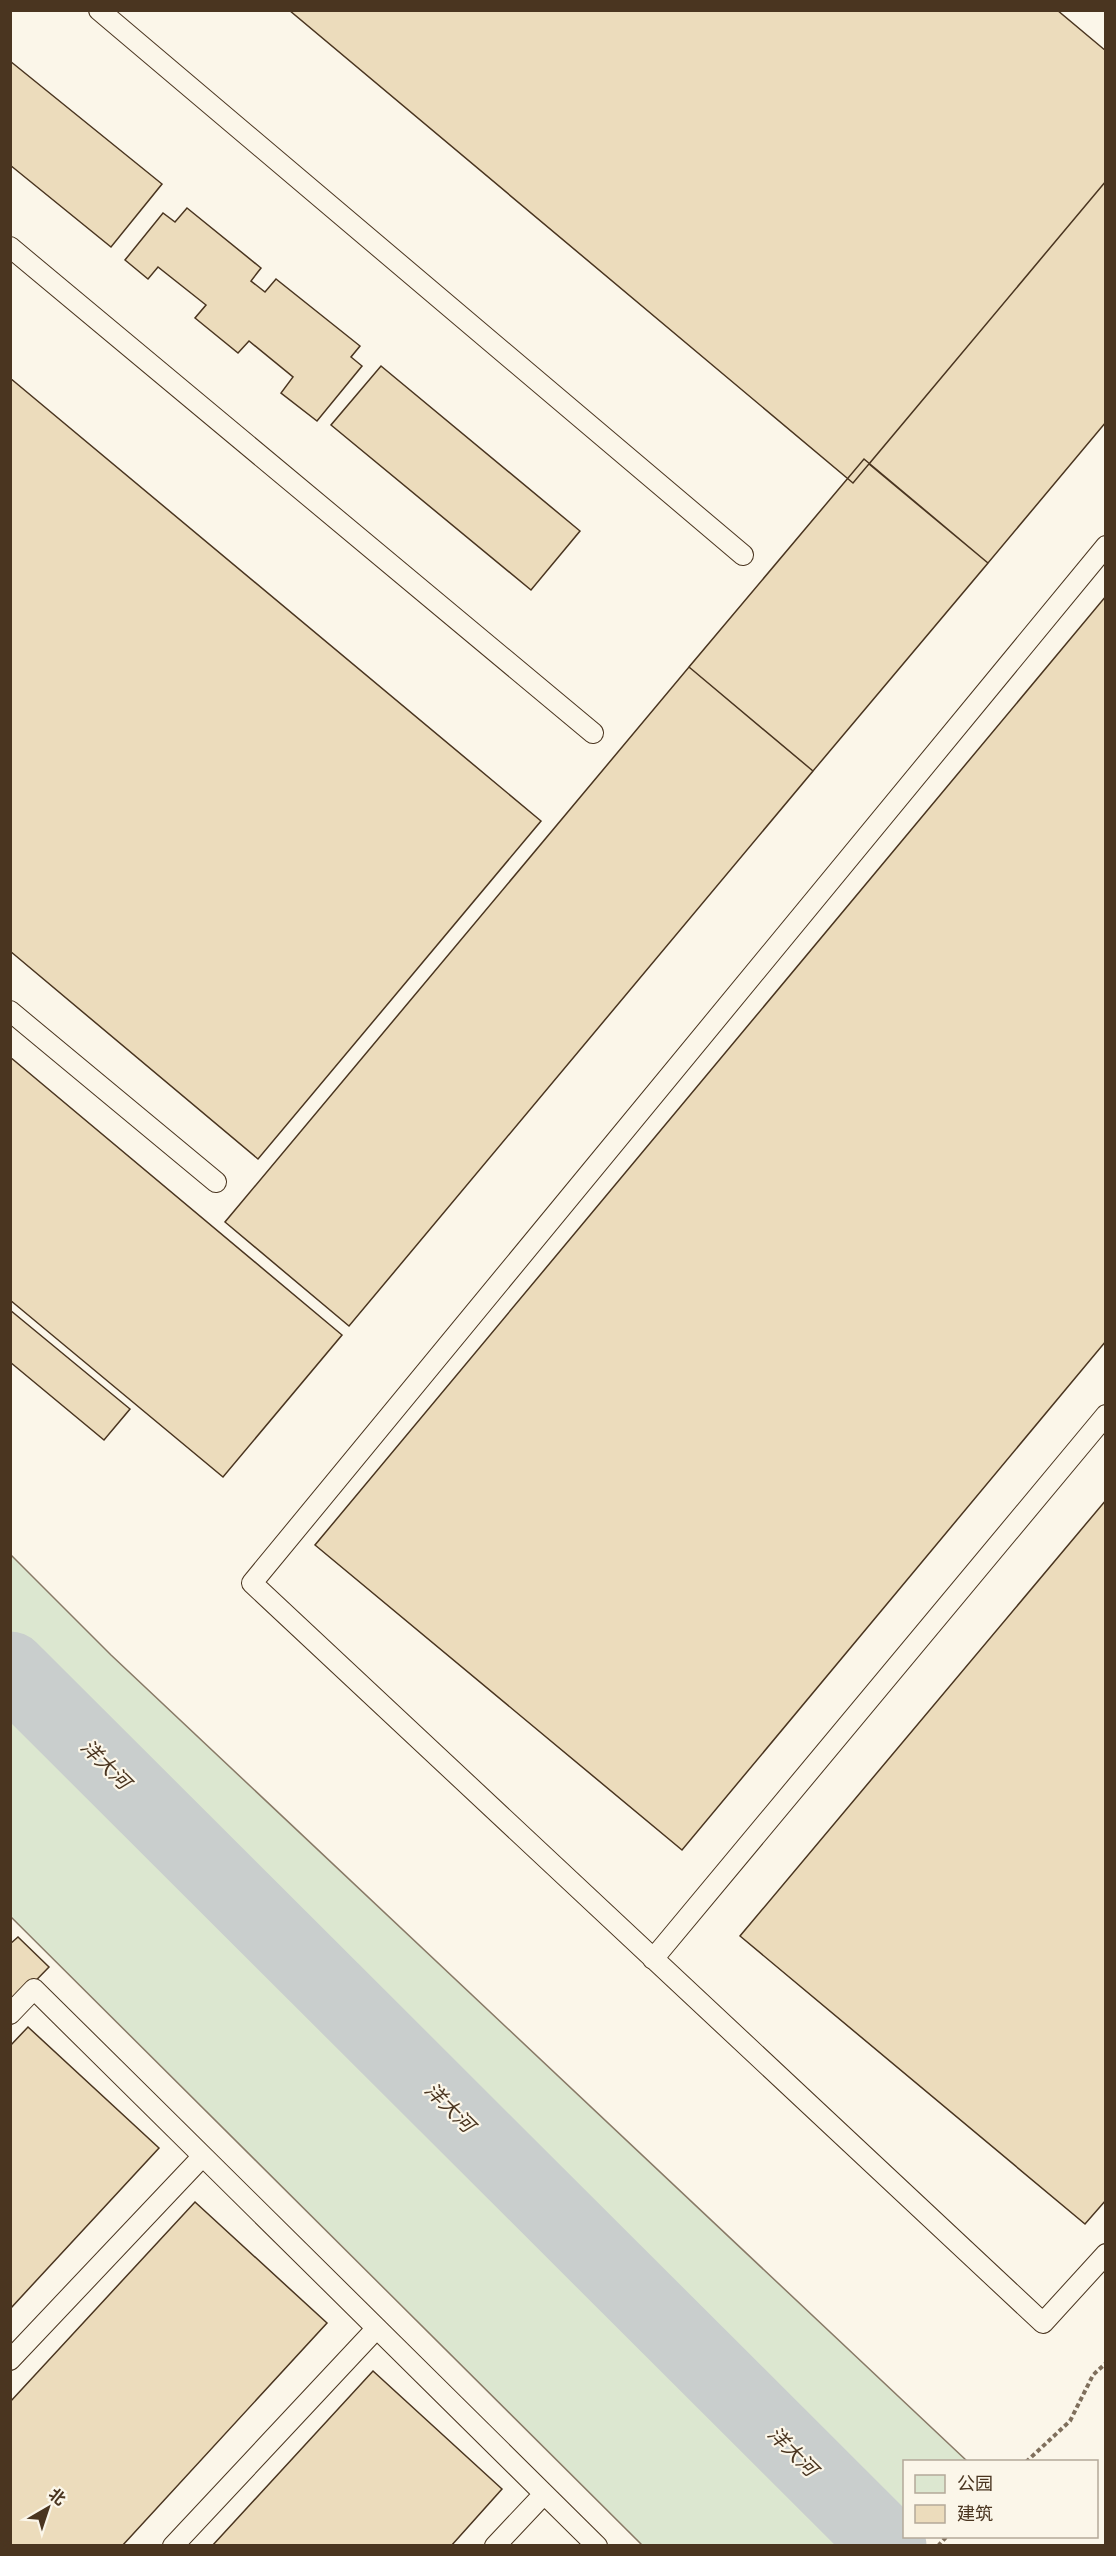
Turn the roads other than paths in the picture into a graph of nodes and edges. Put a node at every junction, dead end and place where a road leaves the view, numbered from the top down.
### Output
1 (99, 10) edge
2 (10, 247) edge
3 (1106, 546) edge
4 (742, 555) dead end
5 (593, 734) dead end
6 (10, 1011) edge
7 (216, 1182) dead end
8 (1106, 1415) edge
9 (653, 1959) junction
10 (10, 2014) edge
11 (202, 2157) junction
12 (1106, 2254) edge
13 (376, 2329) junction
14 (10, 2360) edge
15 (544, 2494) junction
16 (173, 2546) edge
17 (495, 2546) edge
18 (597, 2546) edge

1 - 4 lane
2 - 5 lane
3 - 9 lane
6 - 7 lane
8 - 9 lane
9 - 12 lane
10 - 11 lane
11 - 13 lane
11 - 14 lane
13 - 15 lane
13 - 16 lane
15 - 17 lane
15 - 18 lane

